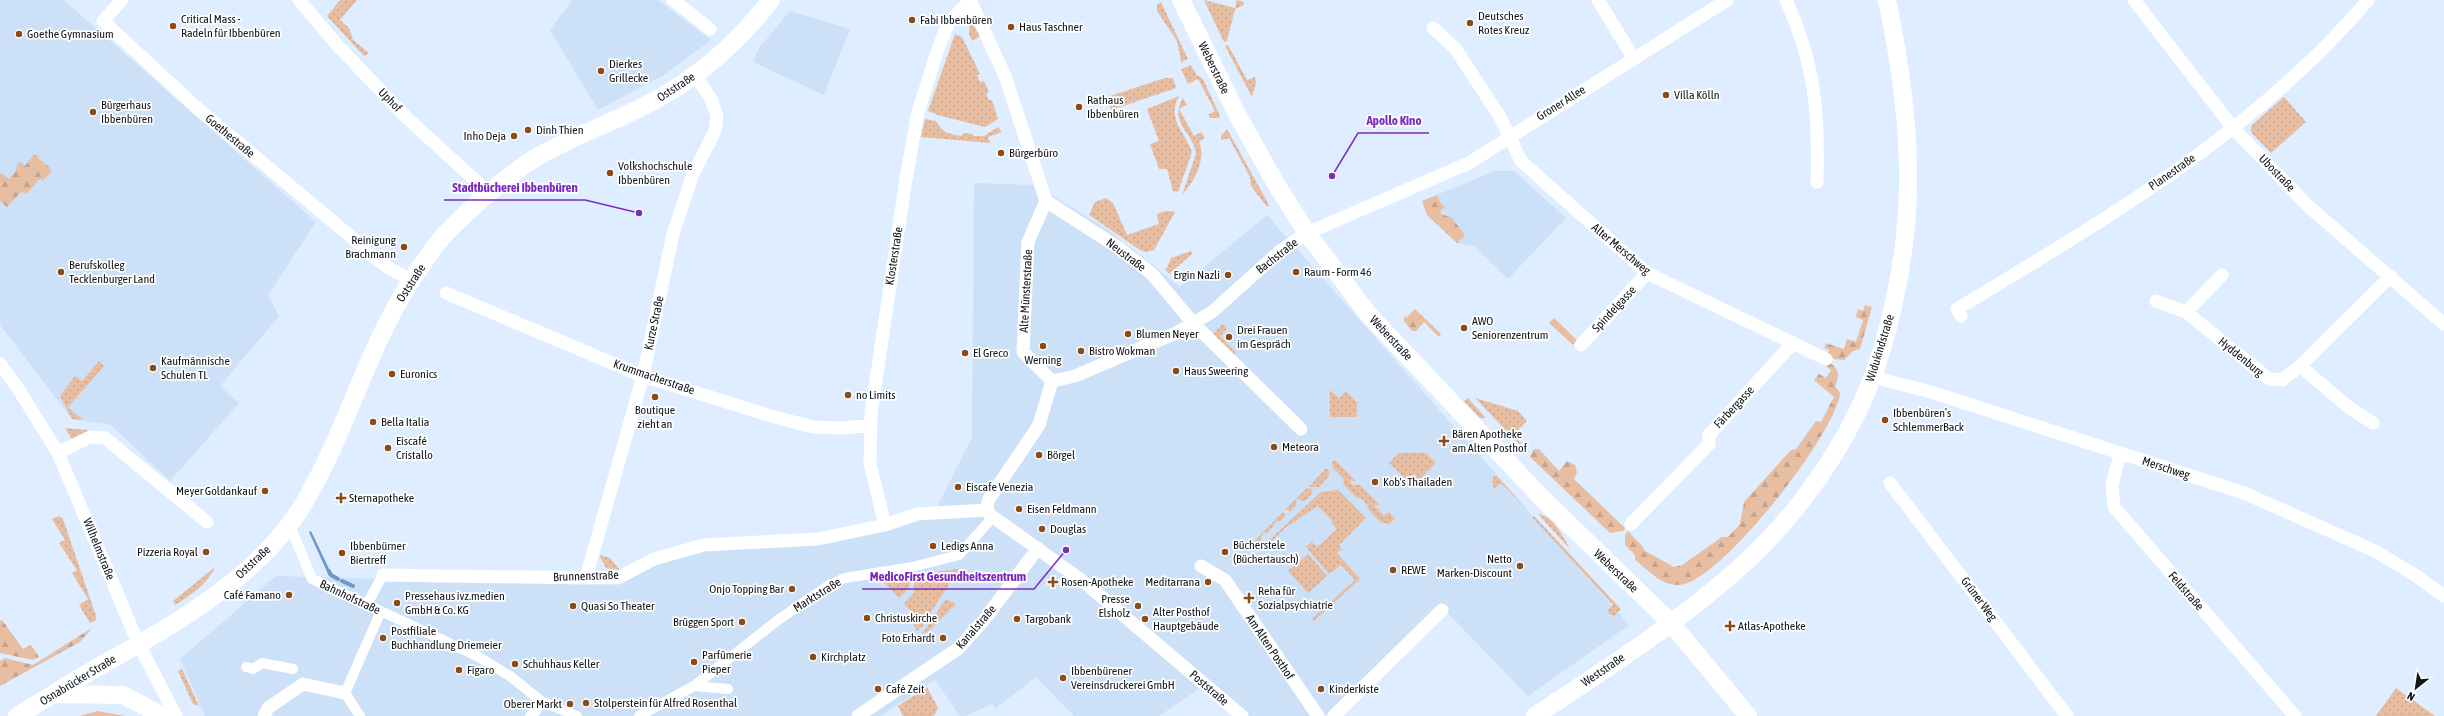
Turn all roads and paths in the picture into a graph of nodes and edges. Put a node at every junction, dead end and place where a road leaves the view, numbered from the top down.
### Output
1 (122, 0) edge
2 (299, 0) edge
3 (673, 0) edge
4 (771, 0) edge
5 (970, 0) edge
6 (1181, 0) edge
7 (1598, 0) edge
8 (1727, 0) edge
9 (1786, 0) edge
10 (1887, 0) edge
11 (2134, 0) edge
12 (2368, 0) edge
13 (1433, 28) dead end
14 (710, 29) dead end
15 (1633, 57) junction
16 (695, 75) junction
17 (2233, 128) junction
18 (1508, 137) junction
19 (1817, 182) dead end
20 (488, 192) junction
21 (1046, 201) junction
22 (1307, 233) junction
23 (1647, 273) junction
24 (2222, 275) dead end
25 (2391, 276) junction
26 (412, 280) junction
27 (446, 293) dead end
28 (2156, 301) dead end
29 (2186, 312) junction
30 (1961, 316) dead end
31 (2443, 322) edge
32 (1193, 323) junction
33 (1792, 344) junction
34 (1581, 345) dead end
35 (1826, 359) dead end
36 (0, 364) edge
37 (2300, 366) junction
38 (643, 376) junction
39 (1872, 377) junction
40 (1052, 381) junction
41 (2373, 423) dead end
42 (871, 425) junction
43 (1300, 429) dead end
44 (58, 453) junction
45 (2120, 454) junction
46 (1890, 482) dead end
47 (990, 509) junction
48 (207, 522) dead end
49 (1631, 524) dead end
50 (885, 525) junction
51 (290, 526) junction
52 (1038, 548) junction
53 (1201, 566) dead end
54 (383, 575) joint
55 (586, 578) junction
56 (2444, 596) edge
57 (367, 604) junction
58 (1442, 610) dead end
59 (381, 611) junction
60 (1671, 623) junction
61 (139, 645) junction
62 (246, 667) dead end
63 (293, 669) dead end
64 (694, 686) junction
65 (728, 689) dead end
66 (345, 693) junction
67 (54, 694) junction
68 (541, 701) junction
69 (17, 716) edge
70 (163, 716) edge
71 (176, 716) edge
72 (264, 716) edge
73 (360, 716) edge
74 (530, 716) edge
75 (577, 716) edge
76 (639, 716) edge
77 (858, 716) edge
78 (1242, 716) edge
79 (1318, 716) edge
80 (1334, 716) edge
81 (1535, 716) edge
82 (1748, 716) edge
83 (2068, 716) edge
84 (2295, 716) edge

1 - 26 street, Goethestraße
2 - 20 street, Uphof
3 - 14 street
4 - 16 main road, Oststraße
5 - 21 street
5 - 42 street, Klosterstraße
6 - 22 main road, Weberstraße
7 - 15 street
8 - 15 street, Groner Allee
9 - 19 street
10 - 39 main road, Widukindstraße
11 - 17 street, Ubostraße
12 - 17 street, Planestraße
13 - 18 street
15 - 18 street, Groner Allee
16 - 20 main road, Oststraße
16 - 38 street, Kurze Straße
17 - 25 street, Ubostraße
17 - 30 street, Planestraße
18 - 22 street, Bachstraße
18 - 23 street, Alter Merschweg
20 - 26 main road, Oststraße
21 - 32 street, Neustraße
21 - 40 street, Alte Münsterstraße
22 - 32 street, Bachstraße
22 - 60 main road, Weberstraße
23 - 33 street, Alter Merschweg
23 - 34 street, Spindelgasse
24 - 29 street
25 - 31 street, Ubostraße
25 - 37 street, Hyddenburg
26 - 51 main road, Oststraße
27 - 38 street, Krummacherstraße
28 - 29 street, Hyddenburg
29 - 37 street, Hyddenburg
32 - 40 street, Bachstraße
32 - 43 street
33 - 35 street, Alter Merschweg
33 - 49 street, Färbergasse
36 - 44 street, Wilhelmstraße
37 - 41 street
38 - 42 street, Krummacherstraße
38 - 55 street, Kurze Straße
39 - 45 street, Merschweg
39 - 60 main road, Widukindstraße
40 - 47 street
42 - 50 street, Klosterstraße
44 - 48 street
44 - 61 street, Wilhelmstraße
45 - 56 street, Merschweg
45 - 84 street, Feldstraße
46 - 83 street, Grüner Weg
47 - 50 street, Brunnenstraße
47 - 52 street, Poststraße
47 - 64 street, Marktstraße
50 - 55 street, Brunnenstraße
51 - 57 street, Bahnhofstraße
51 - 61 main road, Oststraße
52 - 77 street, Kanalstraße
52 - 78 street, Poststraße
53 - 79 street, Am Alten Posthof
54 - 55 street, Brunnenstraße
54 - 57 street, Brunnenstraße
57 - 59 street, Bahnhofstraße
58 - 80 street
59 - 66 street
59 - 68 street, Bahnhofstraße
60 - 81 main road, Weststraße
60 - 82 main road, Weberstraße
61 - 67 main road, Osnabrücker Straße
61 - 71 street, Wilhelmstraße
62 - 63 street
64 - 65 street
64 - 76 street, Marktstraße
66 - 72 street
66 - 73 street
67 - 69 main road, Osnabrücker Straße
67 - 70 main road
68 - 74 street
68 - 75 street

